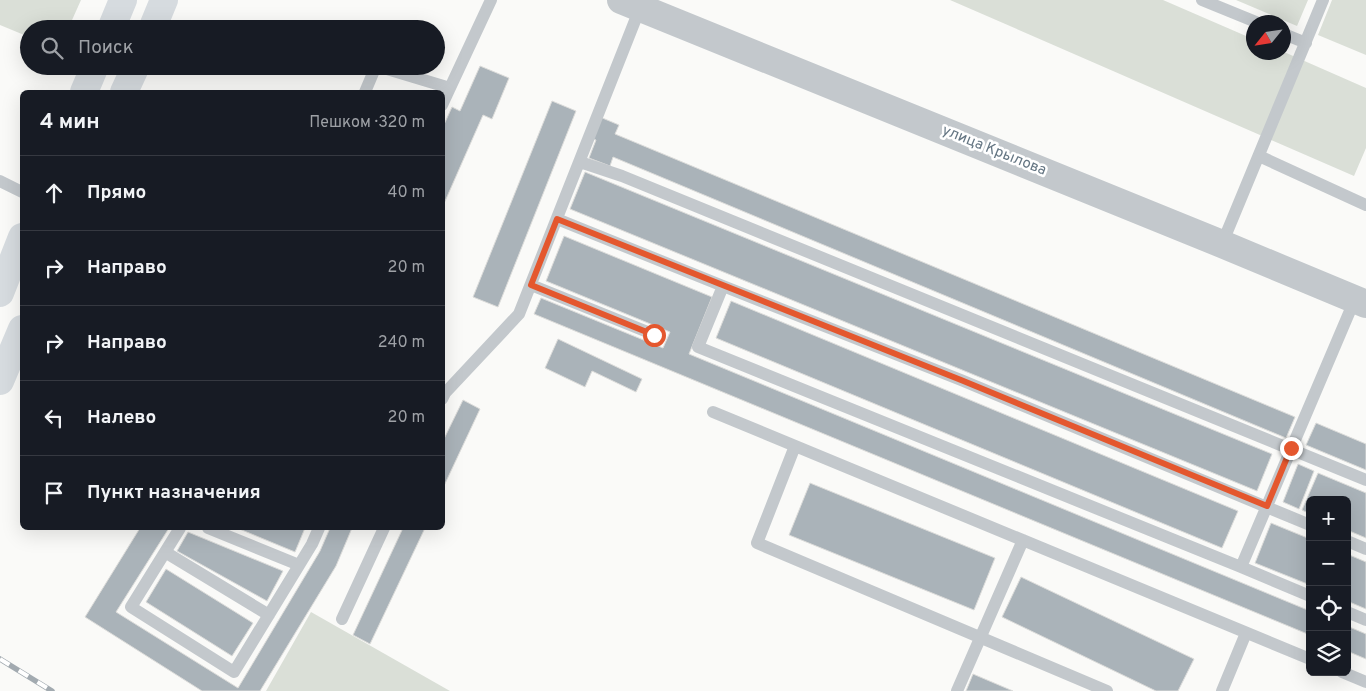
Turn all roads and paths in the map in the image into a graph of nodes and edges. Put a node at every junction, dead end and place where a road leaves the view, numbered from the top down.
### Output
1 (123, 0) edge
2 (164, 0) edge
3 (491, 0) edge
4 (1202, 0) edge
5 (1323, 0) edge
6 (631, 4) edge
7 (1246, 18) edge
8 (115, 20) edge
9 (156, 20) edge
10 (1291, 37) edge
11 (1306, 43) junction
12 (91, 75) edge
13 (132, 75) edge
14 (373, 75) edge
15 (407, 75) edge
16 (450, 88) junction
17 (85, 90) edge
18 (125, 90) edge
19 (366, 90) edge
20 (445, 99) edge
21 (1259, 156) junction
22 (580, 162) junction
23 (0, 182) edge
24 (20, 191) edge
25 (1366, 205) edge
26 (557, 219) junction
27 (20, 242) edge
28 (1222, 244) junction
29 (531, 285) junction
30 (723, 286) junction
31 (1, 289) edge
32 (1360, 301) edge
33 (20, 334) edge
34 (654, 335) dead end
35 (0, 381) edge
36 (445, 393) edge
37 (713, 412) dead end
38 (795, 446) junction
39 (1291, 448) junction
40 (1366, 480) edge
41 (1267, 506) junction
42 (1306, 523) edge
43 (179, 530) edge
44 (213, 530) edge
45 (318, 530) edge
46 (383, 530) edge
47 (1023, 540) junction
48 (1351, 543) edge
49 (1366, 549) edge
50 (165, 552) junction
51 (299, 565) junction
52 (1241, 567) junction
53 (1306, 594) edge
54 (1351, 614) edge
55 (269, 615) junction
56 (342, 619) dead end
57 (1366, 620) edge
58 (1246, 632) junction
59 (980, 637) junction
60 (1306, 657) edge
61 (1351, 676) edge
62 (1366, 682) edge
63 (957, 691) edge
64 (1107, 691) edge
65 (1222, 691) edge

1 - 8 main road
2 - 9 main road
3 - 16 lane
4 - 7 lane
5 - 11 lane
6 - 22 lane
6 - 28 street, улица Крылова
10 - 11 lane
11 - 21 lane
12 - 17 main road
13 - 18 main road
14 - 19 lane
15 - 16 lane
16 - 20 lane
21 - 25 lane
21 - 28 lane
22 - 26 lane
22 - 39 lane
23 - 24 lane
26 - 29 lane
26 - 30 lane
27 - 31 main road
28 - 32 street, улица Крылова
29 - 34 lane
29 - 36 lane
30 - 41 lane
30 - 52 lane
32 - 39 lane
33 - 35 main road
37 - 38 lane
38 - 47 lane
38 - 59 lane
39 - 40 lane
39 - 41 lane
41 - 42 lane
41 - 52 lane
43 - 50 lane
44 - 51 lane
45 - 51 lane
46 - 56 lane
47 - 58 lane
47 - 59 lane
48 - 49 lane
50 - 55 lane
50 - 55 lane
51 - 55 lane
52 - 53 lane
54 - 57 lane
58 - 60 lane
58 - 65 lane
59 - 63 lane
59 - 64 lane
61 - 62 lane

